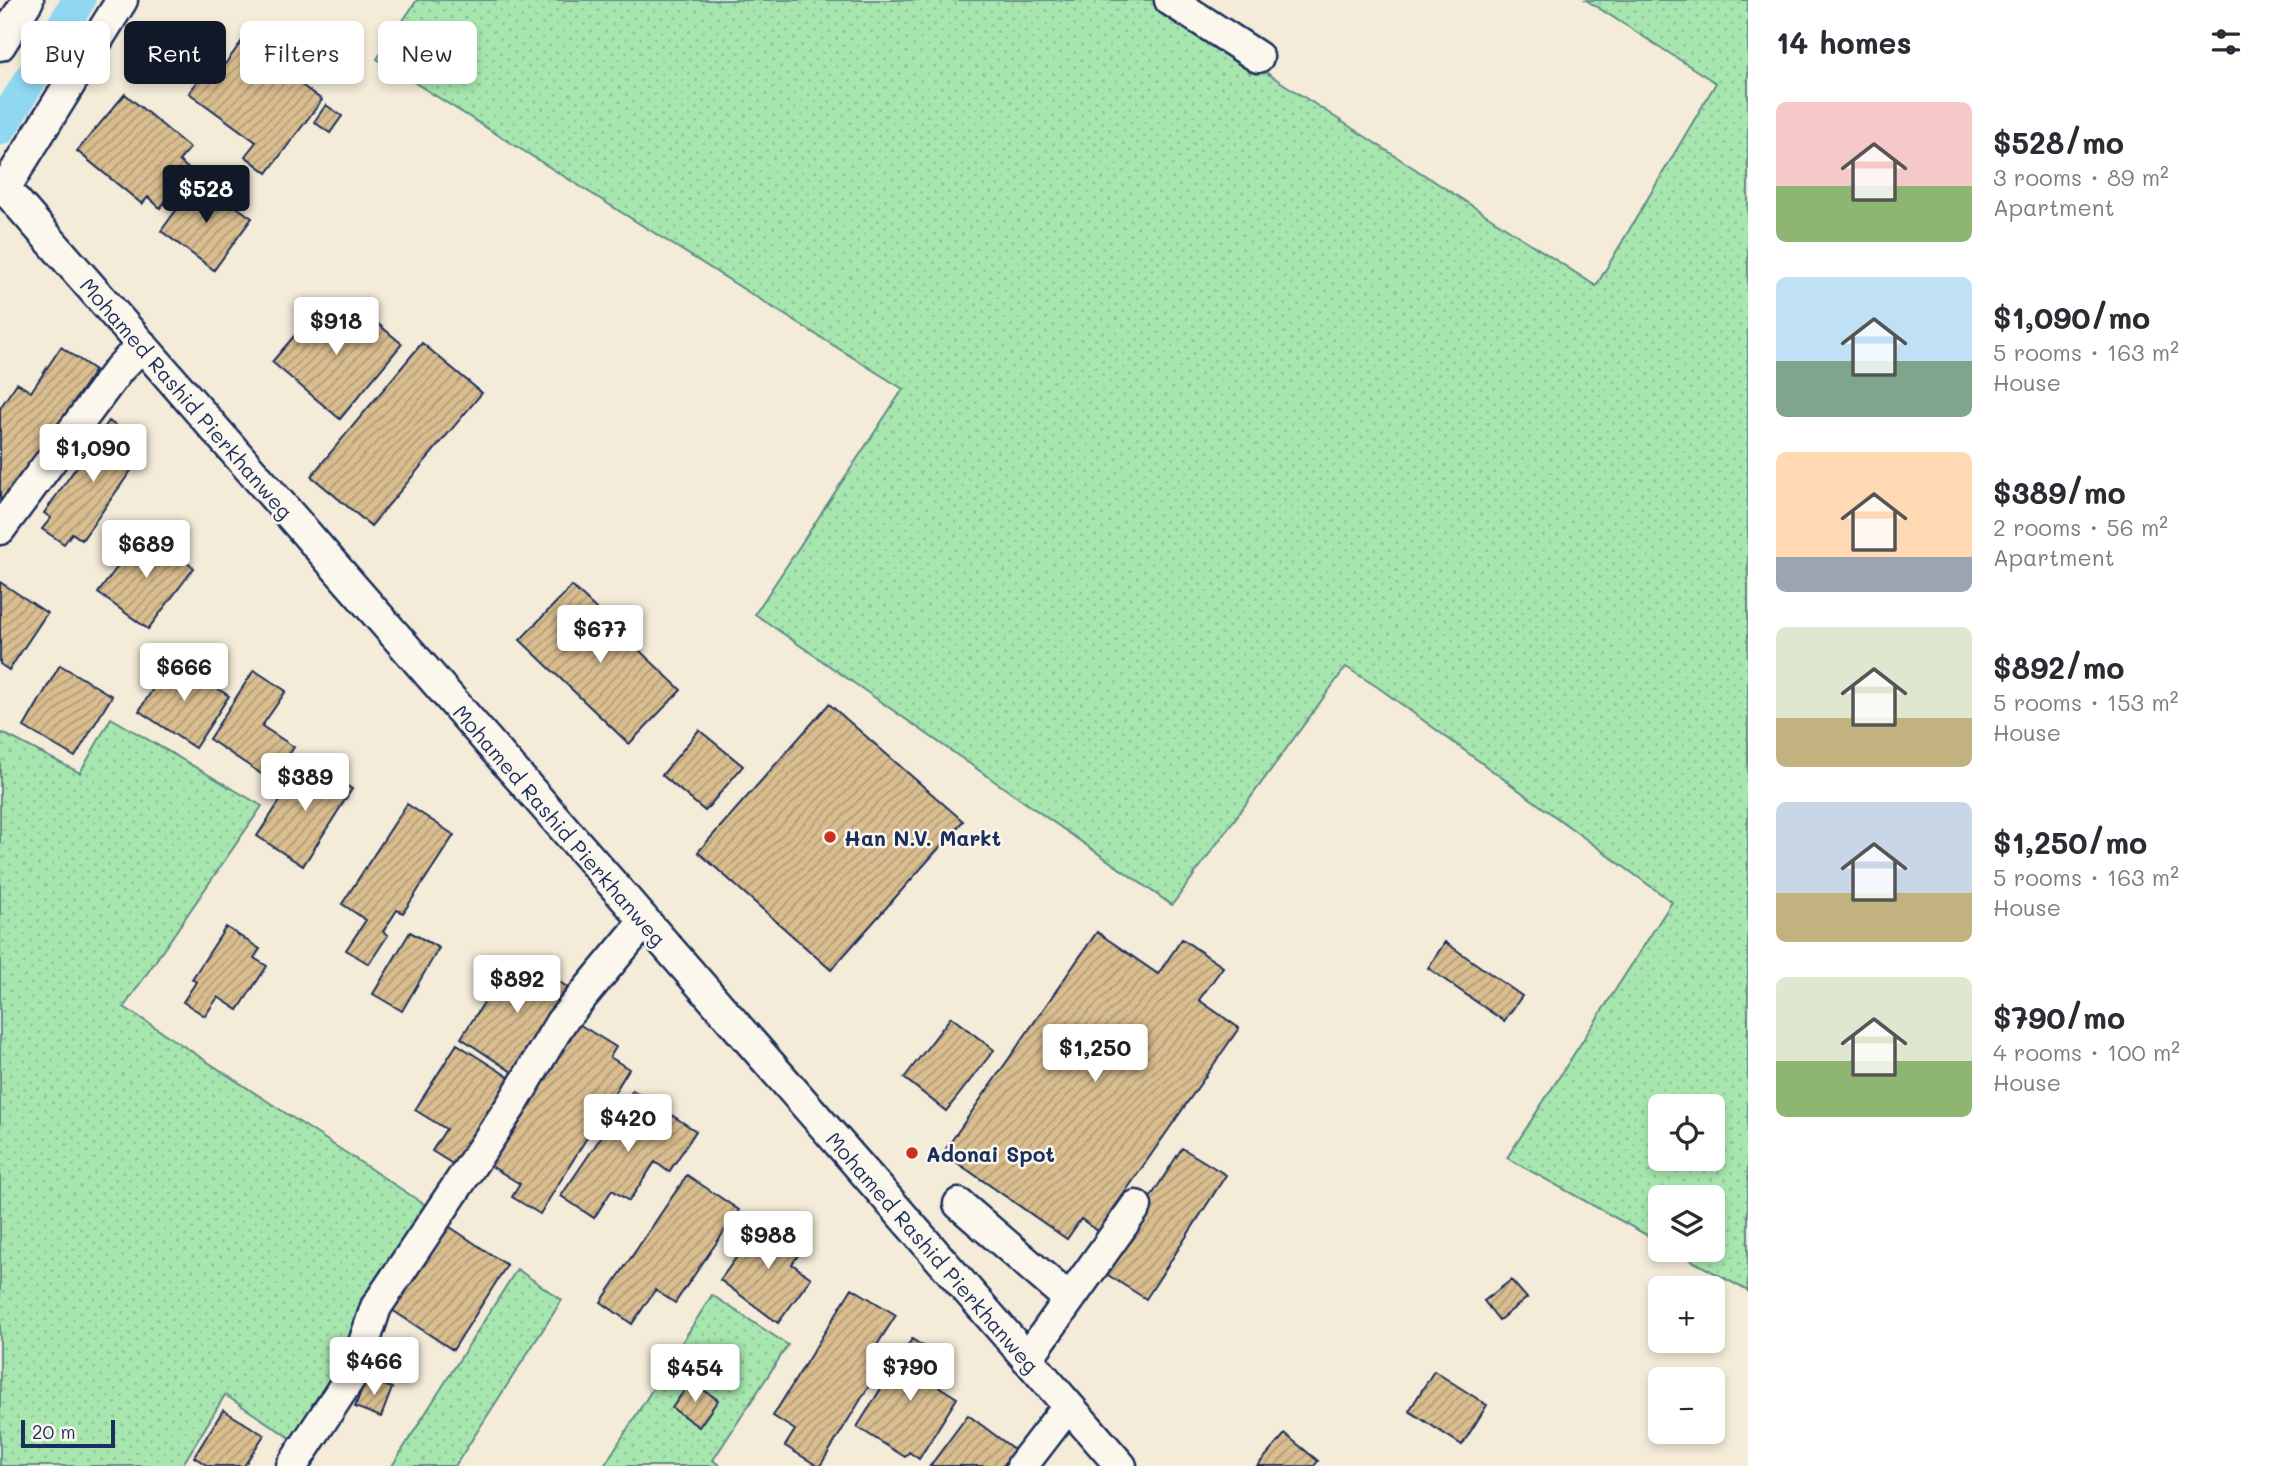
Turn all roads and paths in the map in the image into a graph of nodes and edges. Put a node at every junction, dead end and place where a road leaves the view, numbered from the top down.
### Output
1 (28, 0) edge
2 (122, 0) edge
3 (1170, 0) edge
4 (0, 45) edge
5 (1258, 57) dead end
6 (2, 186) edge
7 (142, 345) junction
8 (0, 529) edge
9 (644, 922) junction
10 (959, 1205) dead end
11 (1136, 1206) dead end
12 (1069, 1299) junction
13 (1027, 1359) junction
14 (1069, 1406) junction
15 (292, 1466) edge
16 (1022, 1466) edge
17 (1121, 1466) edge

1 - 4 street
2 - 6 street
3 - 5 street
6 - 7 street, Mohamed Rashid Pierkhanweg
7 - 8 street
7 - 9 street, Mohamed Rashid Pierkhanweg
9 - 13 street, Mohamed Rashid Pierkhanweg
9 - 15 street
10 - 12 street
11 - 12 street
12 - 13 street
13 - 14 street, Mohamed Rashid Pierkhanweg
14 - 16 street
14 - 17 street, Mohamed Rashid Pierkhanweg

